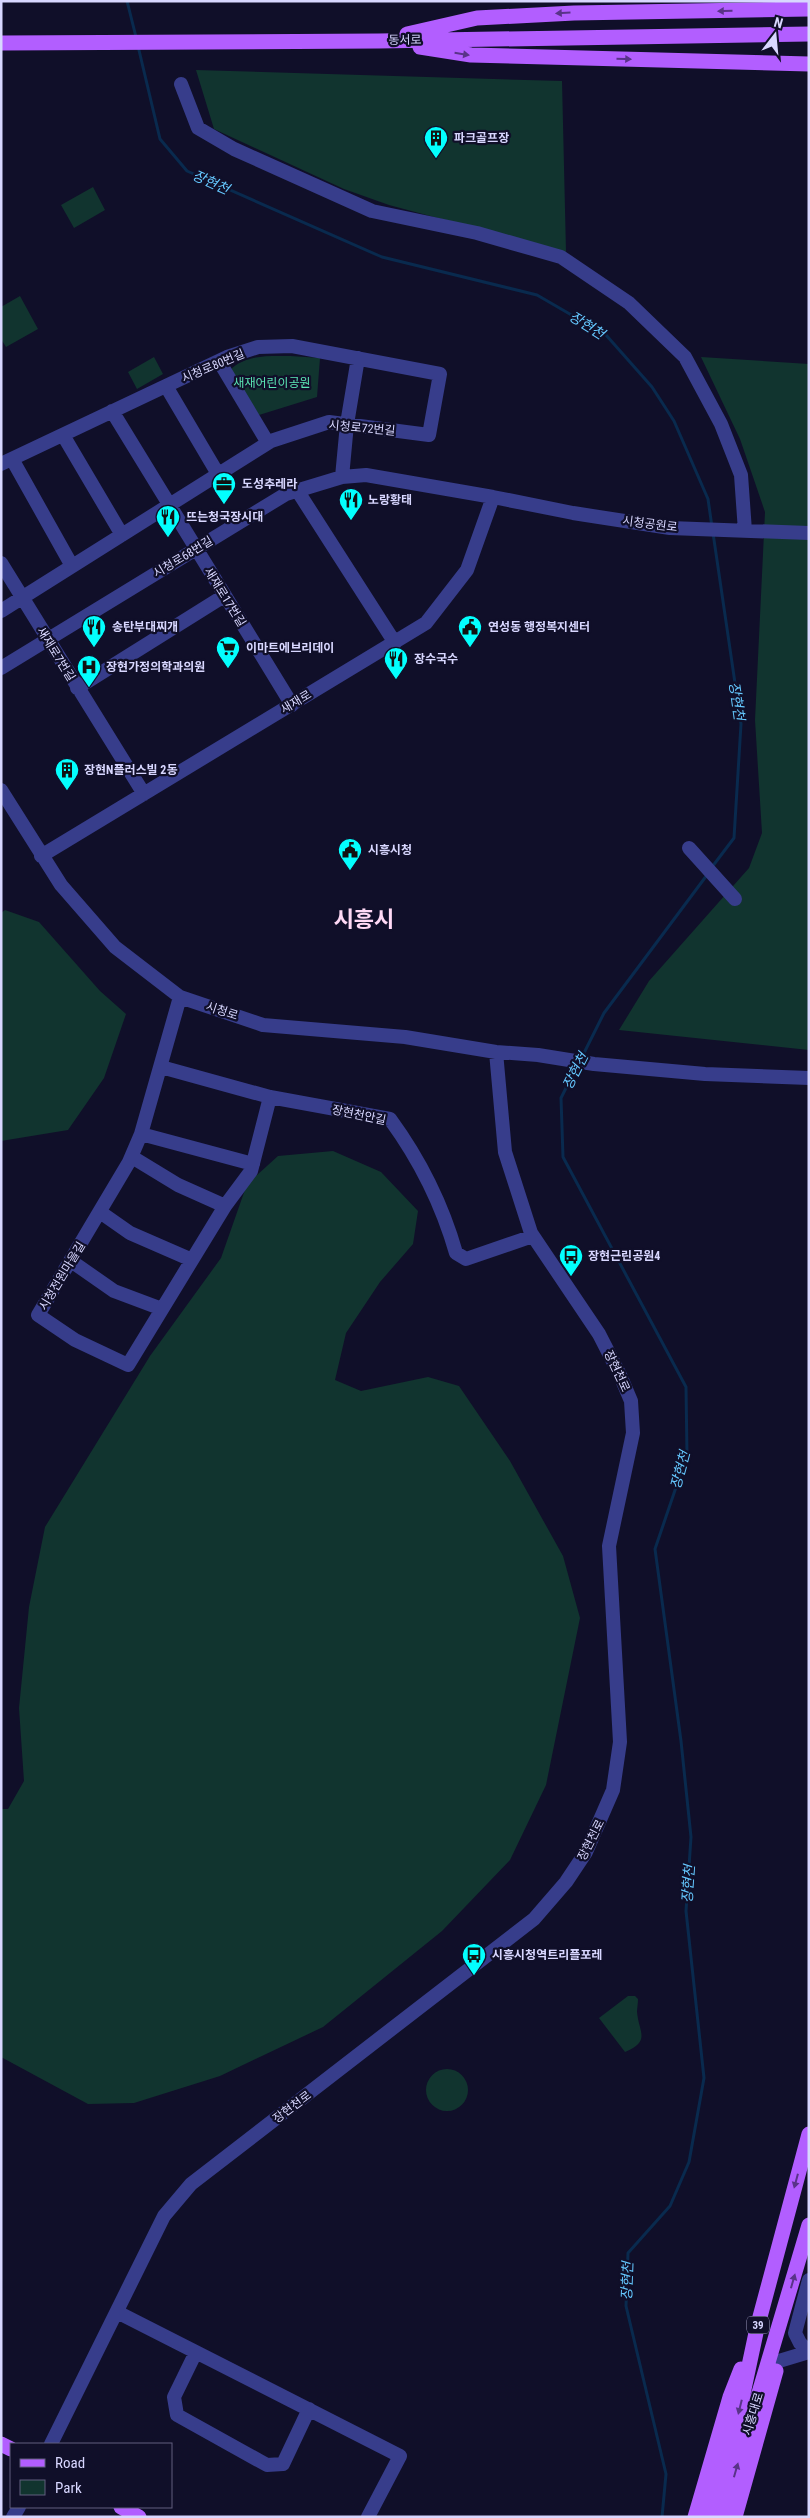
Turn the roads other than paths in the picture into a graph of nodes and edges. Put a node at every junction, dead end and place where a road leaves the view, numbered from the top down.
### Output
1 (809, 9) edge
2 (809, 34) edge
3 (379, 41) junction
4 (1, 43) edge
5 (809, 64) edge
6 (180, 84) dead end
7 (358, 358) junction
8 (219, 361) junction
9 (166, 386) junction
10 (112, 411) junction
11 (346, 424) junction
12 (63, 434) junction
13 (429, 435) joint
14 (268, 443) junction
15 (7, 462) edge
16 (218, 474) junction
17 (342, 477) junction
18 (297, 490) junction
19 (494, 497) junction
20 (168, 506) junction
21 (739, 531) junction
22 (809, 533) edge
23 (122, 535) junction
24 (195, 549) junction
25 (1, 563) edge
26 (72, 566) junction
27 (224, 596) junction
28 (22, 598) junction
29 (1, 611) edge
30 (47, 640) junction
31 (395, 643) junction
32 (1, 668) edge
33 (77, 688) junction
34 (292, 705) junction
35 (1, 790) edge
36 (144, 794) junction
37 (689, 848) dead end
38 (41, 856) junction
39 (735, 899) dead end
40 (180, 997) junction
41 (496, 1052) junction
42 (160, 1067) junction
43 (809, 1078) edge
44 (270, 1097) junction
45 (141, 1134) junction
46 (132, 1158) junction
47 (253, 1164) junction
48 (225, 1206) junction
49 (100, 1212) junction
50 (533, 1236) junction
51 (192, 1260) junction
52 (71, 1261) junction
53 (162, 1309) junction
54 (809, 2129) edge
55 (808, 2135) edge
56 (809, 2225) edge
57 (809, 2280) edge
58 (784, 2311) junction
59 (117, 2312) junction
60 (757, 2328) junction
61 (196, 2352) junction
62 (809, 2352) edge
63 (779, 2361) junction
64 (309, 2409) junction
65 (52, 2443) edge
66 (123, 2508) edge
67 (139, 2517) edge
68 (368, 2517) edge
69 (695, 2517) edge
70 (709, 2517) edge
71 (722, 2517) edge
72 (735, 2517) edge

1 -> 3 main road
2 - 3 main road, 동서로
3 - 4 main road, 동서로
3 -> 5 main road
6 - 21 street
7 - 8 street, 시청로80번길
7 - 11 street
7 - 13 street, 시청로80번길
8 - 9 street, 시청로80번길
8 - 14 street
9 - 10 street, 시청로80번길
9 - 16 street
10 - 12 street, 시청로80번길
10 - 20 street, 새재로17번길
11 - 13 street, 시청로72번길
11 - 14 street, 시청로72번길
11 - 17 street
12 - 15 street, 시청로80번길
12 - 23 street
14 - 16 street, 시청로72번길
15 - 26 street
16 - 20 street, 시청로72번길
17 - 18 street, 시청로68번길
17 - 19 street, 시청로68번길
18 - 24 street, 시청로68번길
18 - 31 street
19 - 21 street, 시청공원로
19 - 31 street, 새재로
20 - 23 street, 시청로72번길
20 - 24 street, 새재로17번길
21 - 22 street, 시청공원로
23 - 26 street, 시청로72번길
24 - 27 street, 새재로17번길
24 - 30 street, 시청로68번길
25 - 28 street, 새재로7번길
26 - 28 street, 시청로72번길
27 - 33 street
27 - 34 street, 새재로17번길
28 - 29 street, 시청로72번길
28 - 30 street, 새재로7번길
30 - 32 street, 시청로68번길
30 - 33 street, 새재로7번길
31 - 34 street, 새재로
33 - 36 street, 새재로7번길
34 - 36 street, 새재로
35 - 38 street, 시청로
36 - 38 street, 새재로
37 - 39 street
38 - 40 street, 시청로
40 - 41 street, 시청로
40 - 42 street, 시청전원마을길
41 - 43 street, 시청로
41 - 50 street, 장현천로
42 - 44 street, 장현천안길
42 - 45 street, 시청전원마을길
44 - 47 street, 시청전원마을길
44 - 50 street, 장현천안길
45 - 46 street, 시청전원마을길
45 - 47 street
46 - 48 street
46 - 49 street, 시청전원마을길
47 - 48 street, 시청전원마을길
48 - 51 street, 시청전원마을길
49 - 51 street
49 - 52 street, 시청전원마을길
50 - 59 street, 장현천로
51 - 53 street, 시청전원마을길
52 - 53 street
52 - 53 street, 시청전원마을길
54 - 55 main road, 시흥대로
55 -> 60 main road, 시흥대로 / 39
58 -> 56 main road, 시흥대로 / 39
57 - 62 street
58 - 63 main road, 시흥대로
71 -> 58 main road, 시흥대로 / 39
59 - 61 street
59 - 65 street, 장현천로
60 - 69 main road, 시흥대로
60 -> 70 main road, 시흥대로 / 39
61 - 64 street
61 - 64 street
62 - 63 street
63 - 72 main road, 시흥대로
64 - 68 street
66 - 67 main road

